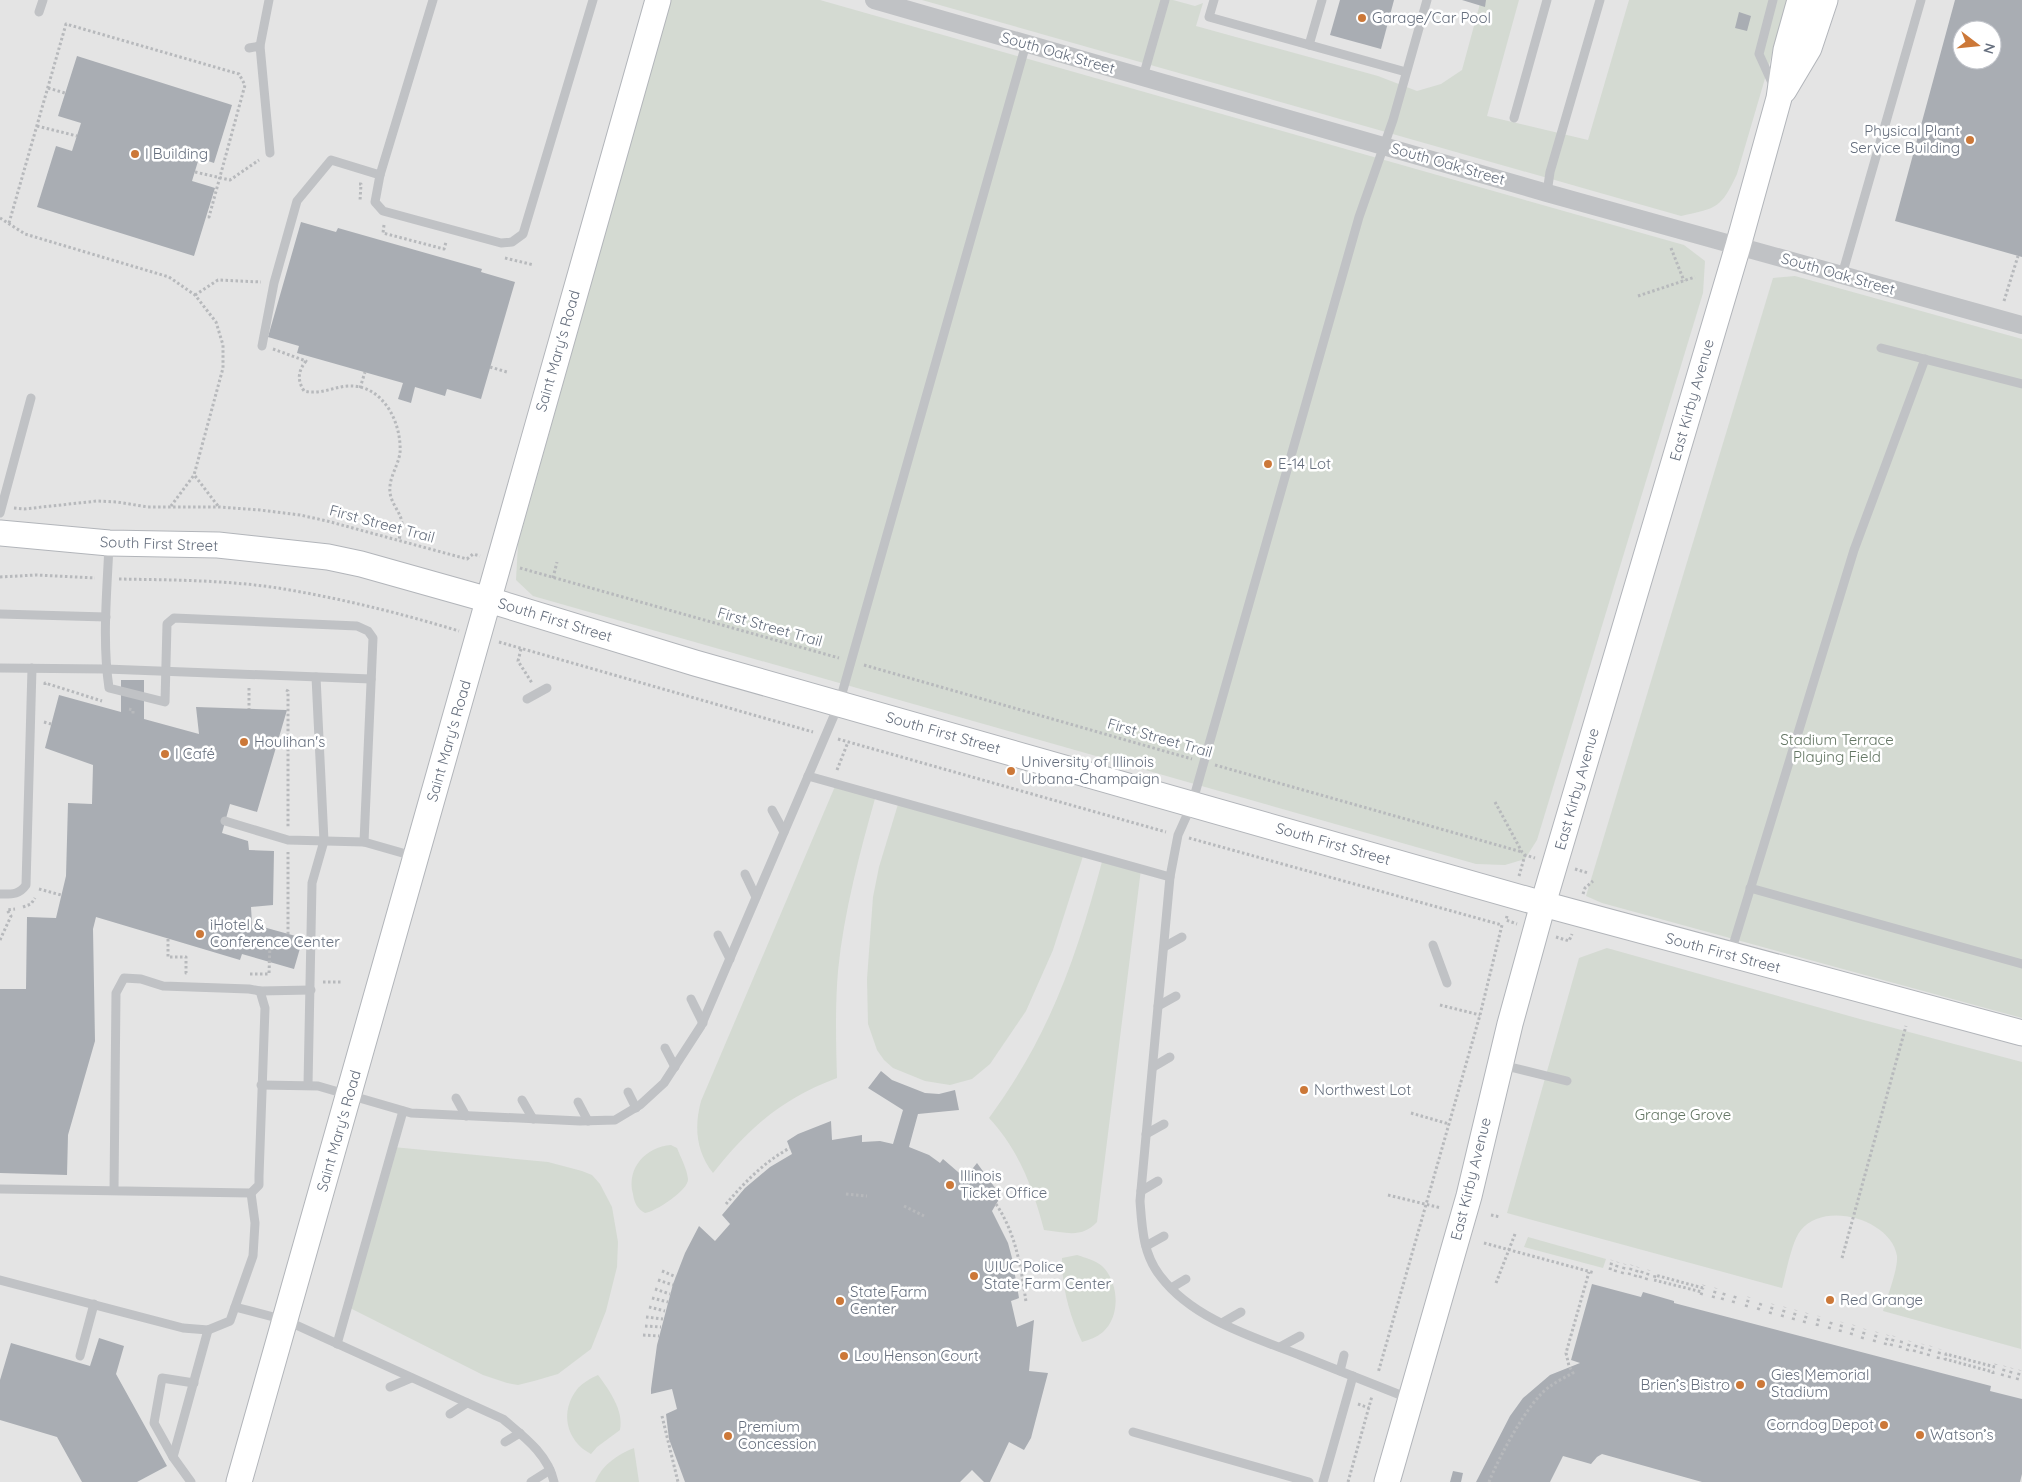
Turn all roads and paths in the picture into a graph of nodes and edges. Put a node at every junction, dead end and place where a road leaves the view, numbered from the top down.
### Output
1 (43, 0) edge
2 (269, 0) edge
3 (433, 0) edge
4 (593, 0) edge
5 (658, 0) edge
6 (874, 0) edge
7 (1165, 0) edge
8 (1214, 0) edge
9 (1322, 0) edge
10 (1426, 0) edge
11 (1546, 0) edge
12 (1600, 0) edge
13 (1773, 0) edge
14 (1800, 0) edge
15 (1825, 0) edge
16 (1921, 0) edge
17 (39, 12) dead end
18 (1026, 44) junction
19 (1309, 45) junction
20 (260, 46) junction
21 (249, 48) dead end
22 (1406, 72) junction
23 (1142, 77) junction
24 (48, 88) junction
25 (65, 93) dead end
26 (1779, 98) junction
27 (1514, 118) dead end
28 (37, 126) junction
29 (77, 136) dead end
30 (1384, 146) junction
31 (270, 153) joint
32 (195, 172) dead end
33 (380, 175) junction
34 (219, 178) junction
35 (1547, 193) junction
36 (206, 216) dead end
37 (0, 218) edge
38 (9, 223) junction
39 (1738, 246) junction
40 (1671, 248) dead end
41 (2018, 256) dead end
42 (1842, 275) junction
43 (1695, 277) dead end
44 (1684, 281) junction
45 (274, 283) junction
46 (196, 295) junction
47 (1638, 296) dead end
48 (1999, 319) junction
49 (2022, 325) edge
50 (262, 346) joint
51 (1881, 348) dead end
52 (1925, 359) junction
53 (490, 367) dead end
54 (365, 372) dead end
55 (507, 372) dead end
56 (2022, 384) edge
57 (360, 388) junction
58 (31, 398) dead end
59 (194, 475) junction
60 (170, 506) junction
61 (218, 507) junction
62 (1, 509) edge
63 (0, 534) edge
64 (399, 540) junction
65 (109, 542) junction
66 (498, 562) junction
67 (557, 562) dead end
68 (0, 577) edge
69 (108, 578) junction
70 (553, 578) junction
71 (489, 600) junction
72 (0, 614) edge
73 (106, 618) junction
74 (448, 628) dead end
75 (521, 649) dead end
76 (851, 662) junction
77 (0, 668) edge
78 (32, 668) junction
79 (106, 669) junction
80 (166, 673) junction
81 (316, 677) junction
82 (371, 679) junction
83 (257, 687) dead end
84 (282, 687) dead end
85 (547, 688) dead end
86 (45, 693) dead end
87 (537, 694) junction
88 (527, 699) dead end
89 (107, 702) dead end
90 (839, 704) junction
91 (124, 707) dead end
92 (249, 709) dead end
93 (44, 712) dead end
94 (133, 716) dead end
95 (44, 722) junction
96 (51, 724) dead end
97 (44, 732) dead end
98 (848, 742) dead end
99 (1204, 762) junction
100 (808, 776) junction
101 (832, 782) junction
102 (1495, 802) dead end
103 (1192, 804) junction
104 (772, 810) dead end
105 (226, 821) dead end
106 (784, 832) junction
107 (288, 840) junction
108 (324, 840) junction
109 (364, 842) junction
110 (416, 857) junction
111 (1581, 871) dead end
112 (1588, 872) dead end
113 (744, 874) dead end
114 (1170, 877) junction
115 (41, 879) dead end
116 (1593, 881) dead end
117 (1585, 888) dead end
118 (1750, 888) junction
119 (0, 894) edge
120 (61, 895) dead end
121 (756, 897) junction
122 (1543, 904) junction
123 (7, 910) dead end
124 (1506, 920) dead end
125 (1502, 926) dead end
126 (718, 935) dead end
127 (1182, 937) dead end
128 (168, 939) dead end
129 (0, 940) edge
130 (1433, 945) dead end
131 (1164, 947) junction
132 (1730, 954) junction
133 (730, 959) junction
134 (2022, 964) edge
135 (196, 973) dead end
136 (242, 974) dead end
137 (323, 982) dead end
138 (341, 982) dead end
139 (1447, 983) dead end
140 (311, 990) junction
141 (260, 992) junction
142 (1176, 996) dead end
143 (691, 999) dead end
144 (1440, 1005) dead end
145 (1158, 1006) junction
146 (1480, 1015) dead end
147 (703, 1022) junction
148 (1906, 1026) dead end
149 (2022, 1033) edge
150 (665, 1048) dead end
151 (1170, 1057) dead end
152 (1500, 1065) junction
153 (675, 1067) junction
154 (1152, 1067) junction
155 (1567, 1081) dead end
156 (261, 1085) junction
157 (308, 1085) junction
158 (628, 1092) dead end
159 (349, 1094) junction
160 (456, 1098) dead end
161 (522, 1100) dead end
162 (578, 1102) dead end
163 (636, 1108) junction
164 (403, 1111) junction
165 (1411, 1113) dead end
166 (466, 1116) junction
167 (533, 1119) junction
168 (588, 1121) junction
169 (1164, 1124) dead end
170 (1449, 1124) dead end
171 (1146, 1134) junction
172 (790, 1148) dead end
173 (1158, 1181) dead end
174 (0, 1189) edge
175 (114, 1191) junction
176 (1141, 1191) junction
177 (251, 1193) junction
178 (846, 1194) dead end
179 (1388, 1195) dead end
180 (867, 1196) dead end
181 (726, 1204) dead end
182 (996, 1204) dead end
183 (904, 1206) dead end
184 (1441, 1208) dead end
185 (1492, 1215) dead end
186 (924, 1216) dead end
187 (1500, 1217) dead end
188 (1515, 1234) dead end
189 (1164, 1236) dead end
190 (1484, 1243) dead end
191 (1146, 1246) junction
192 (1509, 1249) junction
193 (1842, 1258) dead end
194 (1612, 1260) dead end
195 (1618, 1262) dead end
196 (1625, 1264) dead end
197 (1632, 1265) dead end
198 (1638, 1267) dead end
199 (1643, 1268) dead end
200 (1610, 1270) dead end
201 (1649, 1270) dead end
202 (662, 1272) dead end
203 (1589, 1272) junction
204 (1615, 1272) dead end
205 (1595, 1273) dead end
206 (1622, 1274) dead end
207 (1629, 1276) dead end
208 (676, 1277) dead end
209 (1635, 1277) dead end
210 (1186, 1278) dead end
211 (1640, 1278) dead end
212 (0, 1280) edge
213 (658, 1280) dead end
214 (1646, 1280) dead end
215 (1496, 1283) dead end
216 (672, 1285) dead end
217 (1704, 1285) dead end
218 (1171, 1288) junction
219 (1716, 1288) dead end
220 (655, 1289) dead end
221 (1725, 1291) dead end
222 (670, 1294) dead end
223 (1736, 1294) dead end
224 (1702, 1295) dead end
225 (1749, 1297) dead end
226 (652, 1298) dead end
227 (1713, 1298) dead end
228 (1722, 1300) dead end
229 (1762, 1301) dead end
230 (668, 1302) dead end
231 (1026, 1302) dead end
232 (1733, 1303) dead end
233 (94, 1304) junction
234 (1773, 1304) dead end
235 (235, 1307) junction
236 (649, 1307) dead end
237 (1746, 1307) dead end
238 (1785, 1307) dead end
239 (665, 1310) dead end
240 (1758, 1310) dead end
241 (1796, 1310) dead end
242 (1241, 1312) dead end
243 (1807, 1313) dead end
244 (1770, 1314) dead end
245 (1819, 1316) dead end
246 (646, 1317) dead end
247 (1782, 1317) dead end
248 (285, 1320) junction
249 (663, 1320) dead end
250 (1793, 1320) dead end
251 (1832, 1320) dead end
252 (1842, 1322) dead end
253 (1222, 1323) junction
254 (1804, 1323) dead end
255 (645, 1326) dead end
256 (1816, 1326) dead end
257 (1854, 1326) dead end
258 (661, 1327) dead end
259 (1865, 1329) dead end
260 (208, 1330) junction
261 (1829, 1330) dead end
262 (1840, 1332) dead end
263 (1877, 1332) dead end
264 (643, 1335) dead end
265 (1851, 1335) dead end
266 (1888, 1335) dead end
267 (659, 1336) dead end
268 (1300, 1336) dead end
269 (1894, 1336) dead end
270 (1862, 1338) dead end
271 (1902, 1339) dead end
272 (1910, 1341) dead end
273 (1874, 1342) dead end
274 (1917, 1342) dead end
275 (337, 1344) junction
276 (1885, 1344) dead end
277 (1923, 1344) dead end
278 (1891, 1346) dead end
279 (1931, 1346) dead end
280 (1280, 1347) junction
281 (1900, 1348) dead end
282 (1940, 1349) dead end
283 (1907, 1350) dead end
284 (1914, 1352) dead end
285 (1921, 1354) dead end
286 (1344, 1355) dead end
287 (80, 1356) dead end
288 (1928, 1356) dead end
289 (1938, 1359) dead end
290 (1996, 1364) dead end
291 (2005, 1366) dead end
292 (2012, 1368) dead end
293 (2020, 1370) dead end
294 (1340, 1371) junction
295 (1993, 1374) dead end
296 (1353, 1376) junction
297 (2002, 1376) dead end
298 (411, 1378) junction
299 (2009, 1378) dead end
300 (2017, 1380) dead end
301 (194, 1384) junction
302 (390, 1387) dead end
303 (1411, 1398) junction
304 (467, 1403) junction
305 (450, 1414) dead end
306 (662, 1416) dead end
307 (1133, 1432) dead end
308 (520, 1433) junction
309 (504, 1442) dead end
310 (174, 1457) junction
311 (550, 1470) junction
312 (191, 1482) edge
313 (239, 1482) edge
314 (531, 1482) edge
315 (554, 1482) edge
316 (678, 1482) edge
317 (1309, 1482) edge
318 (1323, 1482) edge
319 (1387, 1482) edge
320 (1489, 1482) edge

1 - 17 lane
2 - 20 lane
3 - 33 lane
4 - 33 lane
5 - 66 main road, Saint Mary's Road
6 - 18 street, South Oak Street
7 - 23 lane
8 - 19 lane
9 - 19 lane
10 - 22 lane
11 - 27 lane
12 - 35 lane
13 - 26 lane
14 - 26 main road, East Kirby Avenue
15 - 26 main road, East Kirby Avenue
16 - 42 lane
18 - 23 street, South Oak Street
18 - 76 lane
19 - 22 lane
20 - 21 lane
20 - 31 lane
22 - 30 lane
23 - 30 street, South Oak Street
24 - 25 path
24 - 28 path
24 - 34 path
26 - 39 main road, East Kirby Avenue
28 - 29 path
28 - 38 path
30 - 35 street, South Oak Street
30 - 99 lane
31 - 34 path
32 - 34 path
33 - 45 lane
34 - 36 path
35 - 39 street, South Oak Street
37 - 38 path
38 - 46 path
39 - 42 street, South Oak Street
39 - 122 main road, East Kirby Avenue
40 - 44 path
41 - 48 path
42 - 48 street, South Oak Street
43 - 44 path
44 - 47 path
45 - 46 path
45 - 50 lane
46 - 59 path
48 - 49 street, South Oak Street
50 - 57 path
51 - 52 lane
52 - 56 lane
52 - 118 lane
53 - 55 path
54 - 57 path
57 - 64 path
58 - 62 lane
59 - 60 path
59 - 61 path
60 - 61 path, First Street Trail
60 - 62 path, First Street Trail
61 - 64 path, First Street Trail
63 - 65 main road, South First Street
64 - 66 path, First Street Trail
65 - 69 lane
65 - 71 main road, South First Street
66 - 70 path, First Street Trail
66 - 71 main road, Saint Mary's Road
67 - 70 path
68 - 69 path
69 - 73 lane
69 - 74 path
70 - 76 path, First Street Trail
71 - 90 main road, South First Street
71 - 110 main road, Saint Mary's Road
72 - 73 lane
73 - 79 lane
75 - 87 path
76 - 90 lane
76 - 99 path, First Street Trail
77 - 78 lane
78 - 79 lane
78 - 119 lane
79 - 80 lane
79 - 80 lane
80 - 81 lane
80 - 82 lane
81 - 82 lane
81 - 108 lane
82 - 109 lane
83 - 92 path
84 - 107 path
85 - 87 lane
86 - 89 path
87 - 88 lane
90 - 100 lane
90 - 103 main road, South First Street
91 - 94 path
93 - 95 path
95 - 96 path
95 - 97 path
98 - 101 path
99 - 102 path, First Street Trail
99 - 103 lane
100 - 101 lane
100 - 106 lane
101 - 114 lane
103 - 114 lane
103 - 122 main road, South First Street
104 - 106 lane
105 - 107 lane
106 - 121 lane
107 - 108 lane
107 - 136 path
108 - 109 lane
108 - 140 lane
109 - 110 lane
110 - 159 main road, Saint Mary's Road
111 - 112 path
113 - 121 lane
114 - 131 lane
115 - 120 path
116 - 117 path
118 - 132 lane
118 - 134 lane
121 - 133 lane
122 - 132 main road, South First Street
122 - 152 main road, East Kirby Avenue
123 - 129 path
124 - 125 path
126 - 133 lane
127 - 131 lane
128 - 135 path
130 - 139 lane
131 - 145 lane
132 - 149 main road, South First Street
133 - 147 lane
137 - 138 path
140 - 141 lane
140 - 157 lane
141 - 156 lane
141 - 175 lane
142 - 145 lane
143 - 147 lane
144 - 146 path
145 - 154 lane
147 - 153 lane
148 - 193 path
150 - 153 lane
151 - 154 lane
152 - 155 lane
152 - 303 main road, East Kirby Avenue
153 - 163 lane
154 - 171 lane
156 - 157 lane
156 - 177 lane
157 - 159 lane
158 - 163 lane
159 - 164 lane
159 - 248 main road, Saint Mary's Road
160 - 166 lane
161 - 167 lane
162 - 168 lane
163 - 168 lane
164 - 166 lane
164 - 275 lane
165 - 170 path
166 - 167 lane
167 - 168 lane
169 - 171 lane
171 - 176 lane
172 - 181 path
173 - 176 lane
174 - 175 lane
175 - 177 lane
176 - 191 lane
177 - 235 lane
178 - 180 path
179 - 184 path
182 - 231 path
183 - 186 path
185 - 187 path
188 - 192 path
189 - 191 lane
190 - 192 path
191 - 218 lane
192 - 203 path
192 - 215 path
194 - 200 path
195 - 204 path
196 - 206 path
197 - 207 path
198 - 209 path
199 - 211 path
201 - 214 path
202 - 208 path
203 - 205 path
203 - 320 path
210 - 218 lane
212 - 233 lane
213 - 216 path
217 - 224 path
218 - 253 lane
219 - 227 path
220 - 222 path
221 - 228 path
223 - 232 path
225 - 237 path
226 - 230 path
229 - 240 path
233 - 260 lane
233 - 287 lane
234 - 244 path
235 - 248 lane
235 - 260 lane
236 - 239 path
238 - 247 path
241 - 250 path
242 - 253 lane
243 - 254 path
245 - 256 path
246 - 249 path
248 - 275 lane
248 - 313 main road, Saint Mary's Road
251 - 261 path
252 - 262 path
253 - 280 lane
255 - 258 path
257 - 265 path
259 - 270 path
260 - 301 lane
263 - 273 path
264 - 267 path
266 - 276 path
268 - 280 lane
269 - 278 path
271 - 281 path
272 - 283 path
274 - 284 path
275 - 298 lane
277 - 285 path
279 - 288 path
280 - 294 lane
282 - 289 path
286 - 294 lane
290 - 295 path
291 - 297 path
292 - 299 path
293 - 300 path
294 - 296 lane
296 - 303 lane
296 - 318 lane
298 - 302 lane
298 - 304 lane
301 - 310 lane
301 - 310 lane
303 - 319 main road, East Kirby Avenue
304 - 305 lane
304 - 308 lane
306 - 316 path
307 - 317 lane
308 - 309 lane
308 - 311 lane
310 - 312 lane
311 - 314 lane
311 - 315 lane

